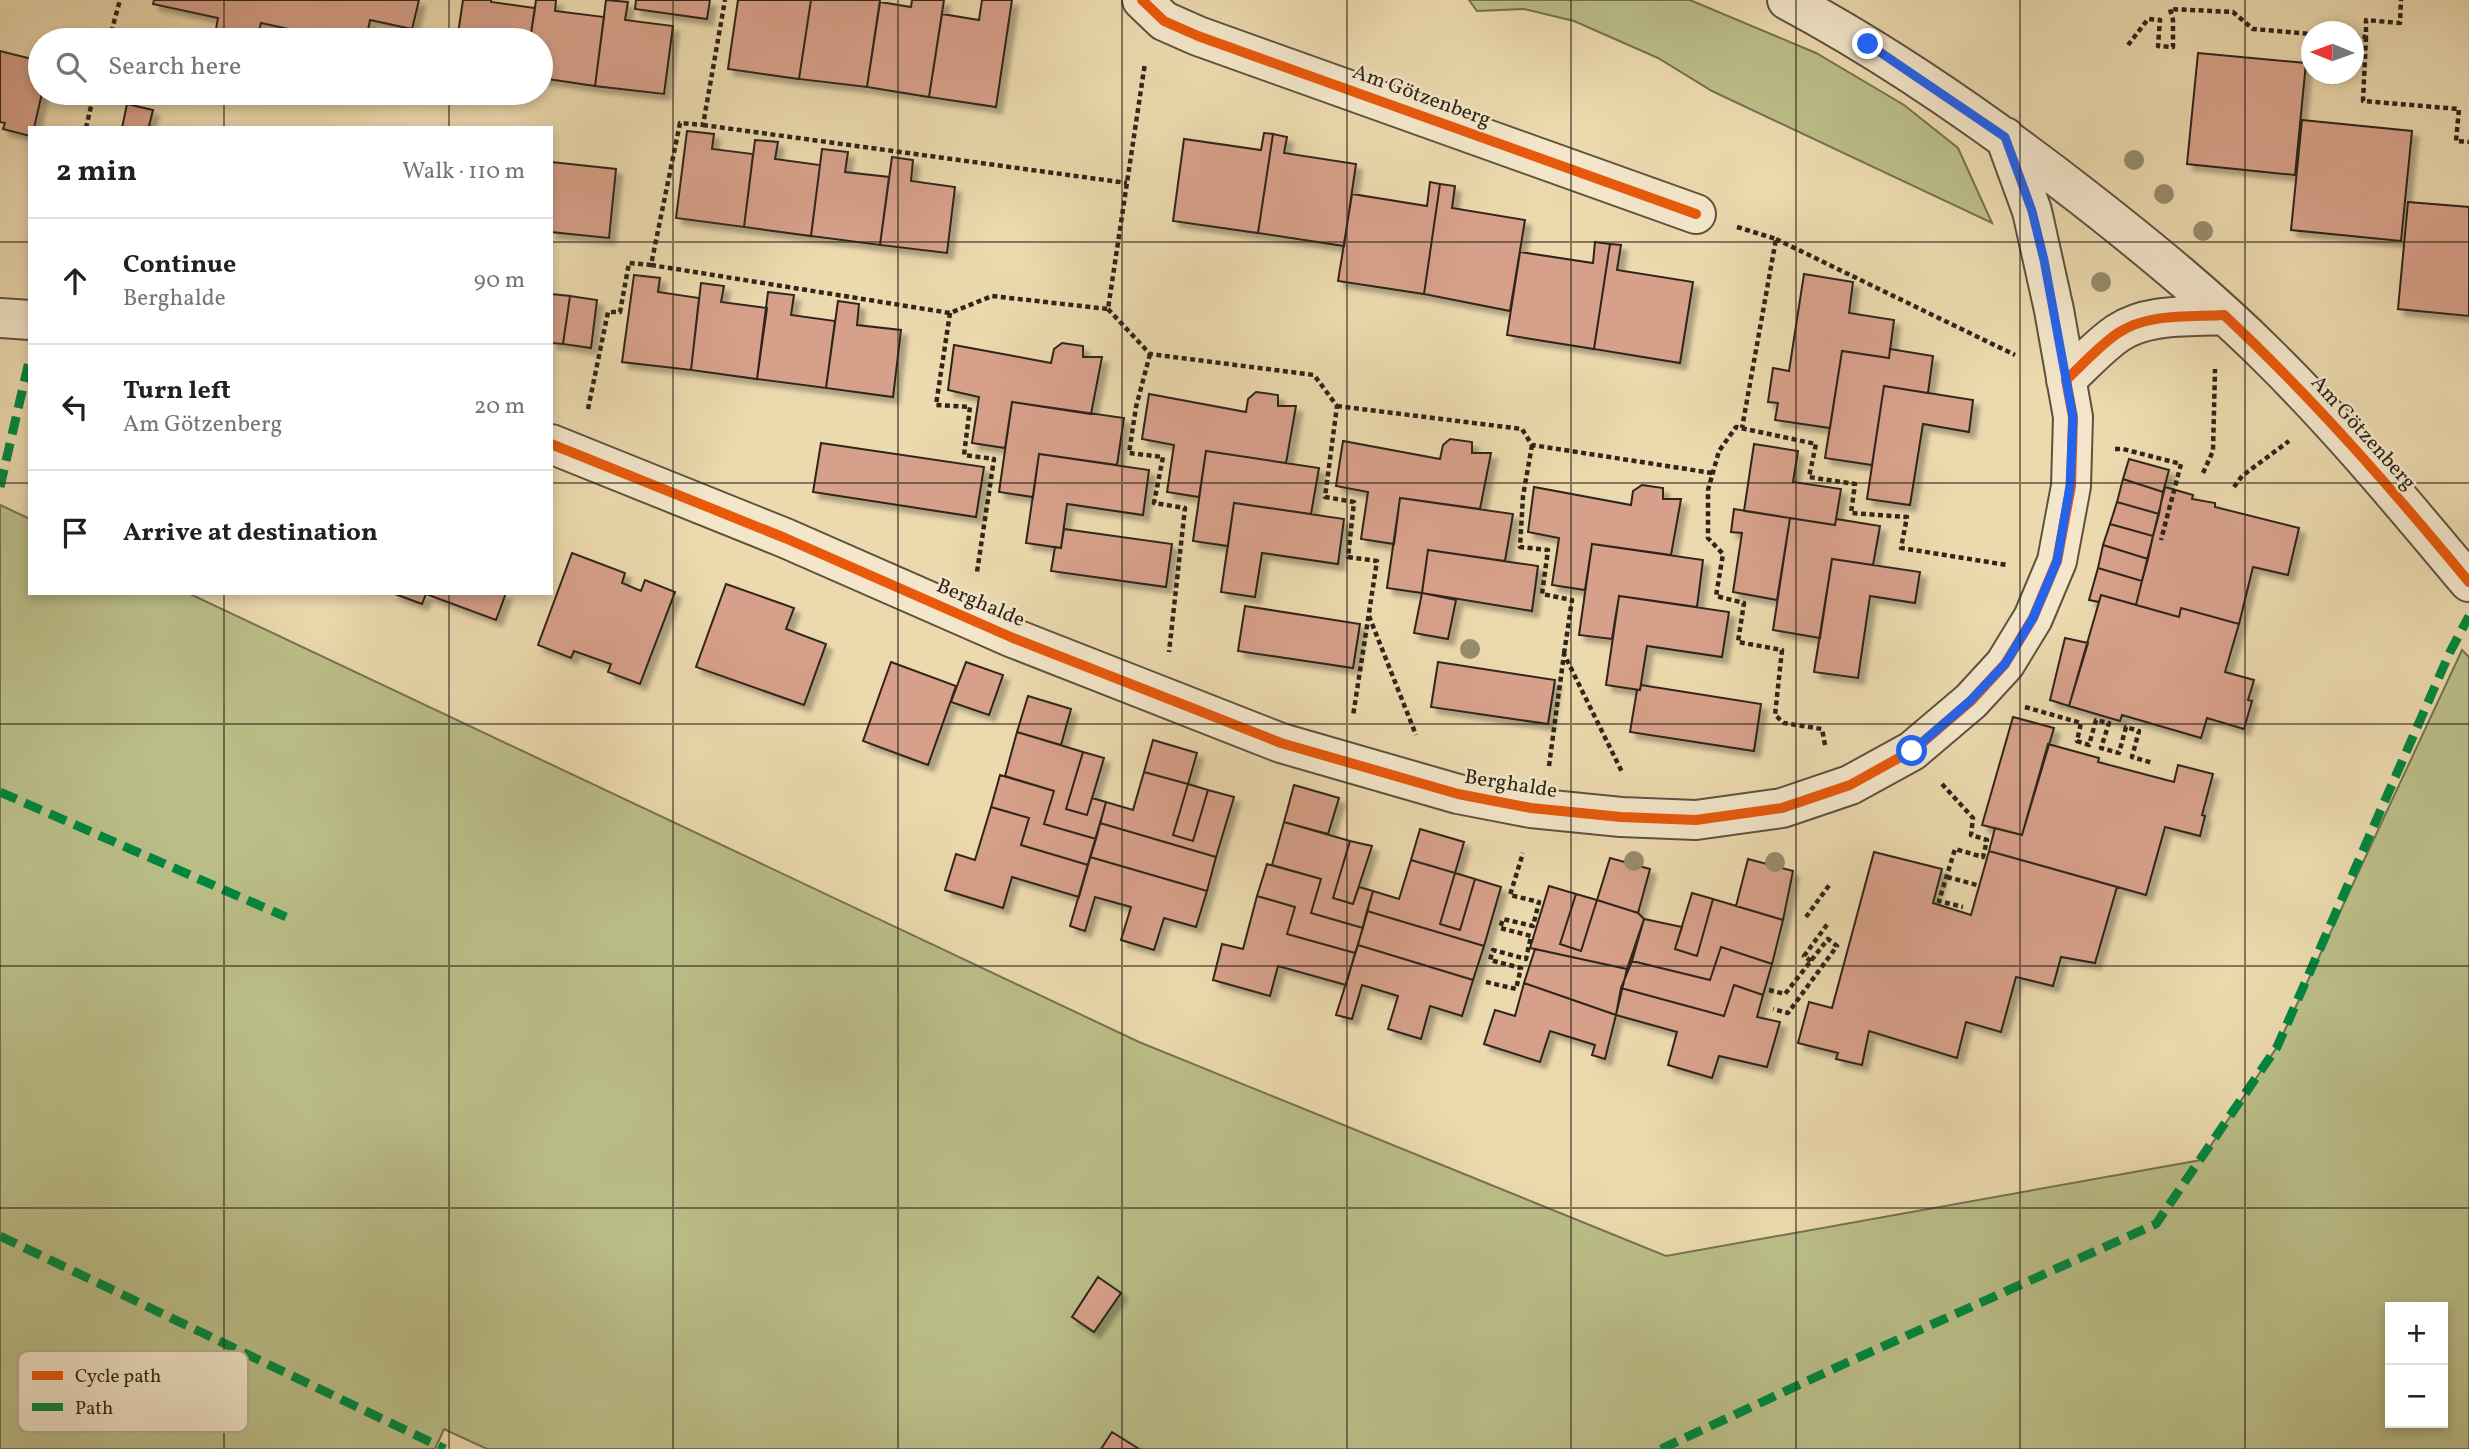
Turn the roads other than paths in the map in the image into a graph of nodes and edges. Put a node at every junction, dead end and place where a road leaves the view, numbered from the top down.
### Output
1 (1787, 0) edge
2 (1147, 5) edge
3 (2005, 137) junction
4 (1696, 214) road end
5 (2220, 315) junction
6 (0, 318) edge
7 (28, 320) edge
8 (2066, 380) junction
9 (553, 445) edge
10 (2469, 582) edge

1 - 3 street, Am Götzenberg
2 - 4 street, Am Götzenberg
3 - 5 street, Am Götzenberg
3 - 8 street, Berghalde
5 - 8 street
5 - 10 street, Am Götzenberg
6 - 7 street
8 - 9 street, Berghalde

